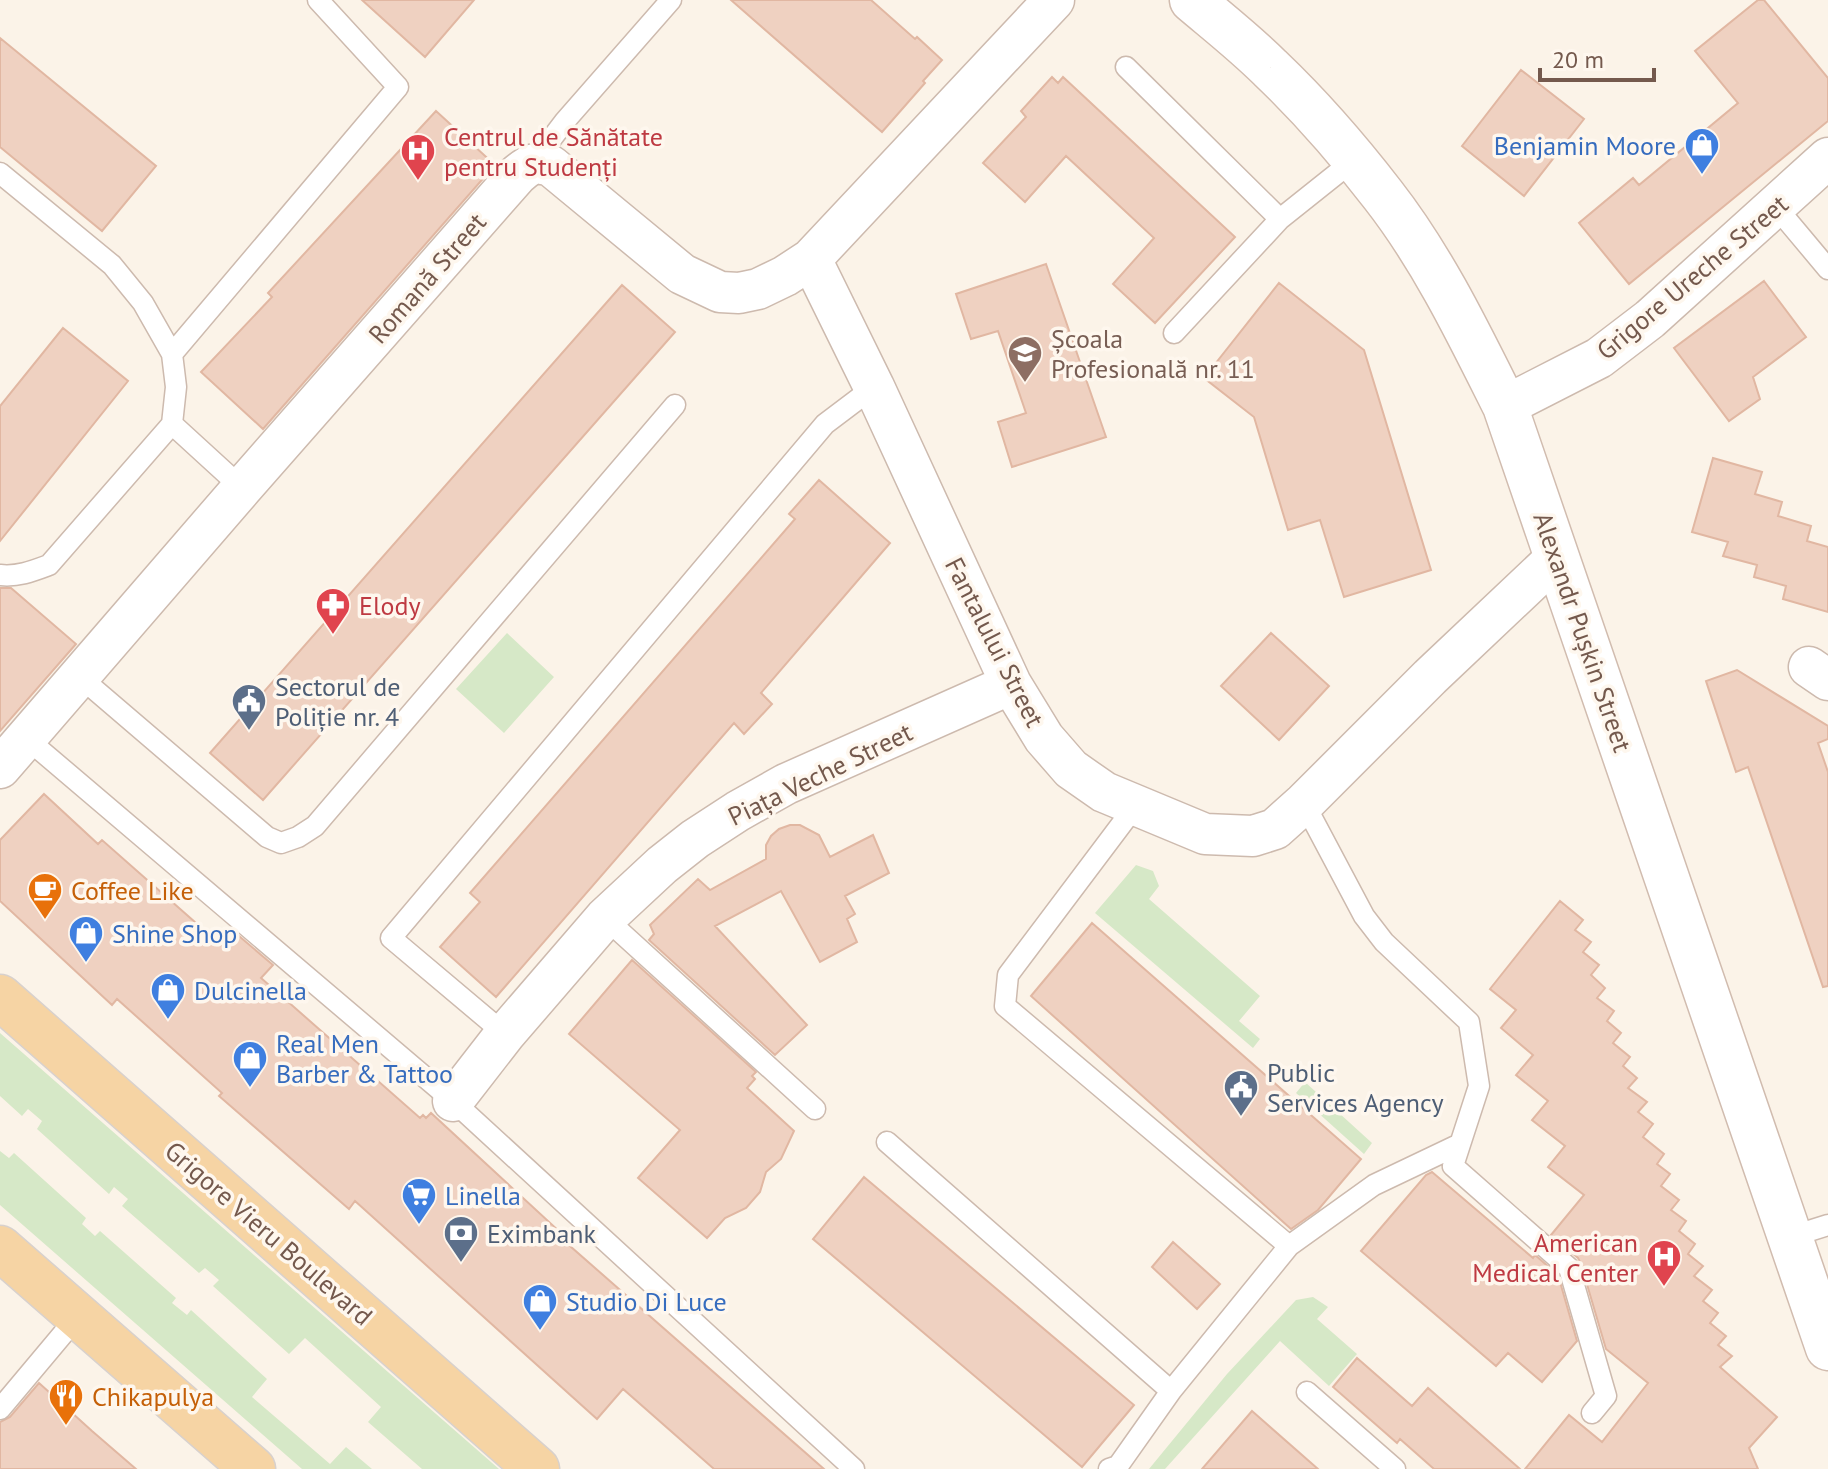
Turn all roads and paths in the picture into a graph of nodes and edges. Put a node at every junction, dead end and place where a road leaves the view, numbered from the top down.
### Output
1 (318, 0) edge
2 (671, 0) edge
3 (1054, 0) edge
4 (1192, 0) edge
5 (1126, 67) dead end
6 (1828, 158) edge
7 (1354, 160) junction
8 (540, 163) junction
9 (0, 173) edge
10 (1776, 207) junction
11 (1280, 219) junction
12 (811, 259) junction
13 (1828, 269) edge
14 (1174, 333) dead end
15 (172, 354) junction
16 (874, 387) junction
17 (675, 405) dead end
18 (1505, 406) junction
19 (172, 424) junction
20 (242, 488) junction
21 (1557, 557) junction
22 (0, 575) edge
23 (80, 677) junction
24 (1011, 684) junction
25 (26, 738) junction
26 (0, 768) edge
27 (1304, 803) junction
28 (1136, 805) junction
29 (605, 918) junction
30 (0, 997) edge
31 (505, 1034) junction
32 (453, 1101) junction
33 (815, 1109) dead end
34 (887, 1142) dead end
35 (1460, 1144) junction
36 (1809, 1231) edge
37 (1289, 1246) junction
38 (0, 1248) edge
39 (78, 1316) junction
40 (1828, 1348) edge
41 (1171, 1391) junction
42 (1307, 1392) dead end
43 (0, 1409) edge
44 (1592, 1413) dead end
45 (253, 1469) edge
46 (537, 1469) edge
47 (854, 1469) edge
48 (1109, 1469) edge
49 (1395, 1469) edge

1 - 15 lane
2 - 8 lane
3 - 12 street
4 - 7 main road, Alexandr Pușkin Street
5 - 11 lane
6 - 10 street, Grigore Ureche Street
7 - 11 lane
7 - 18 main road, Alexandr Pușkin Street
8 - 12 street
8 - 20 street, Romană Street
9 - 15 lane
10 - 13 lane
10 - 18 street, Grigore Ureche Street
11 - 14 lane
12 - 16 street, Fantalului Street
15 - 19 lane
16 - 24 street, Fantalului Street
16 - 31 lane
17 - 23 lane
18 - 21 main road, Alexandr Pușkin Street
19 - 20 lane
19 - 22 lane
20 - 23 street, Romană Street
21 - 27 street, Fantalului Street
21 - 36 main road, Alexandr Pușkin Street
23 - 25 street, Romană Street
24 - 28 street, Fantalului Street
24 - 29 street, Piața Veche Street
25 - 26 street, Romană Street
25 - 32 lane
27 - 28 street, Fantalului Street
27 - 35 lane
28 - 37 lane
29 - 31 street, Piața Veche Street
29 - 33 lane
30 - 46 main road, Grigore Vieru Boulevard
31 - 32 street, Piața Veche Street
32 - 47 lane
34 - 41 lane
35 - 37 lane
35 - 44 lane
36 - 40 main road, Alexandr Pușkin Street
37 - 41 lane
38 - 39 main road
39 - 43 lane
39 - 45 main road
41 - 48 lane
42 - 49 lane

